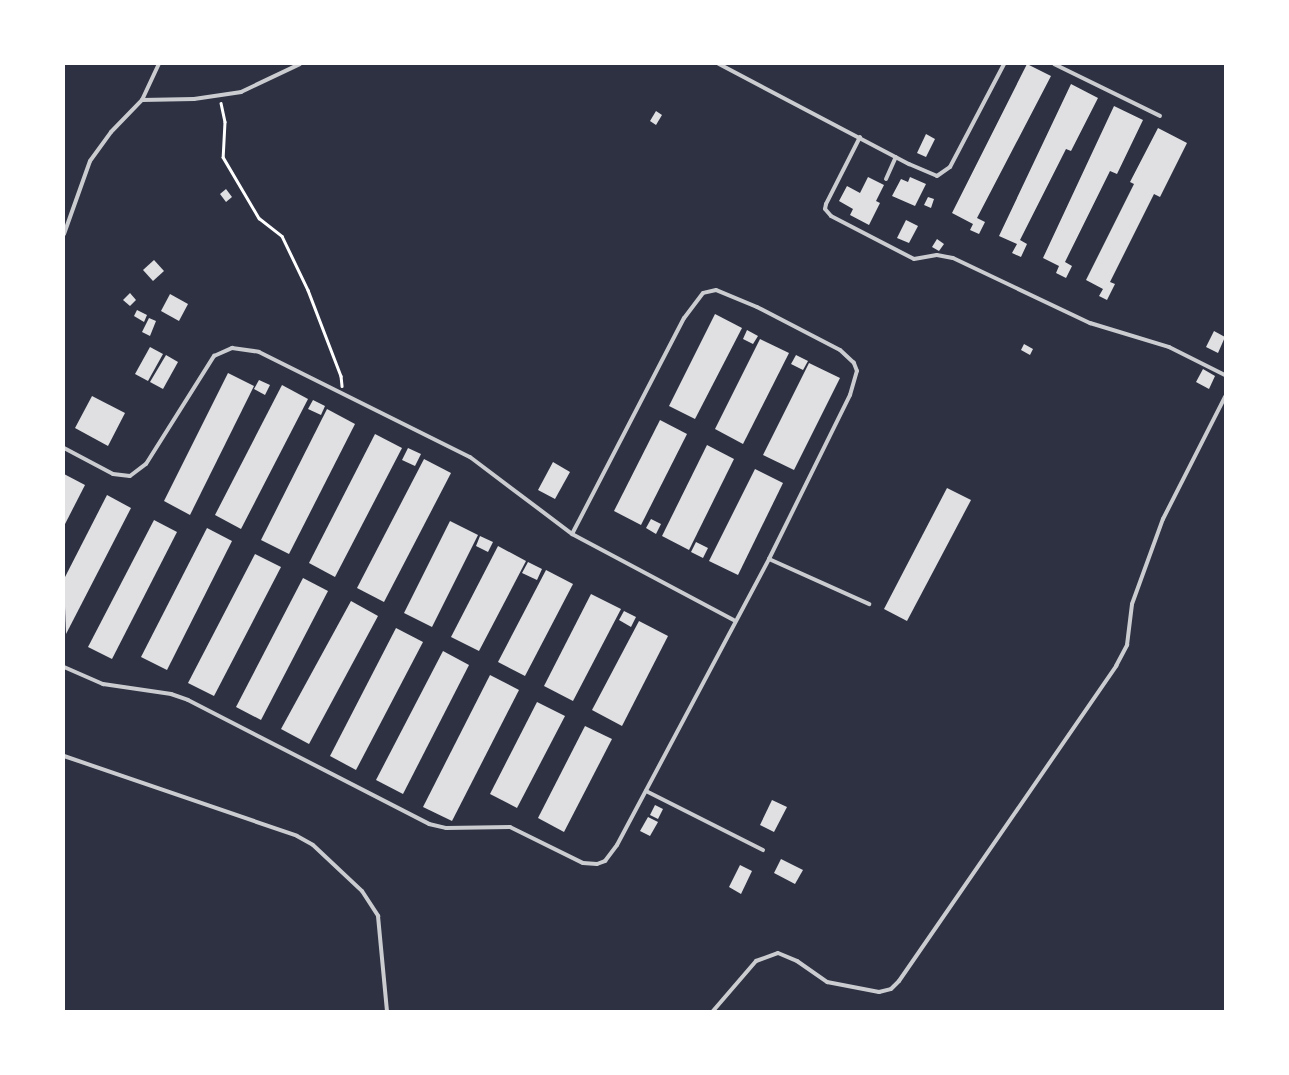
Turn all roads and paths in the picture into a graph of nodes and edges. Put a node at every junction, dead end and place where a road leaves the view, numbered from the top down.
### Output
1 (159, 64) edge
2 (300, 64) edge
3 (719, 64) edge
4 (1004, 64) edge
5 (1054, 64) edge
6 (220, 96) junction
7 (142, 100) junction
8 (1160, 116) dead end
9 (860, 137) junction
10 (896, 157) junction
11 (886, 179) dead end
12 (64, 234) edge
13 (1225, 375) edge
14 (342, 392) junction
15 (1225, 397) edge
16 (64, 448) edge
17 (572, 534) junction
18 (769, 559) junction
19 (869, 604) dead end
20 (734, 620) junction
21 (64, 667) edge
22 (64, 756) edge
23 (646, 791) junction
24 (762, 850) dead end
25 (387, 1011) edge
26 (713, 1011) edge

1 - 7 lane
2 - 6 lane
3 - 9 lane
4 - 10 lane
5 - 8 lane
6 - 7 lane
6 - 14 path
7 - 12 lane
9 - 10 lane
9 - 13 lane
10 - 11 lane
14 - 16 lane
14 - 17 lane
15 - 26 lane
17 - 18 lane
17 - 20 lane
18 - 19 lane
18 - 20 lane
20 - 23 lane
21 - 23 lane
22 - 25 lane
23 - 24 lane

